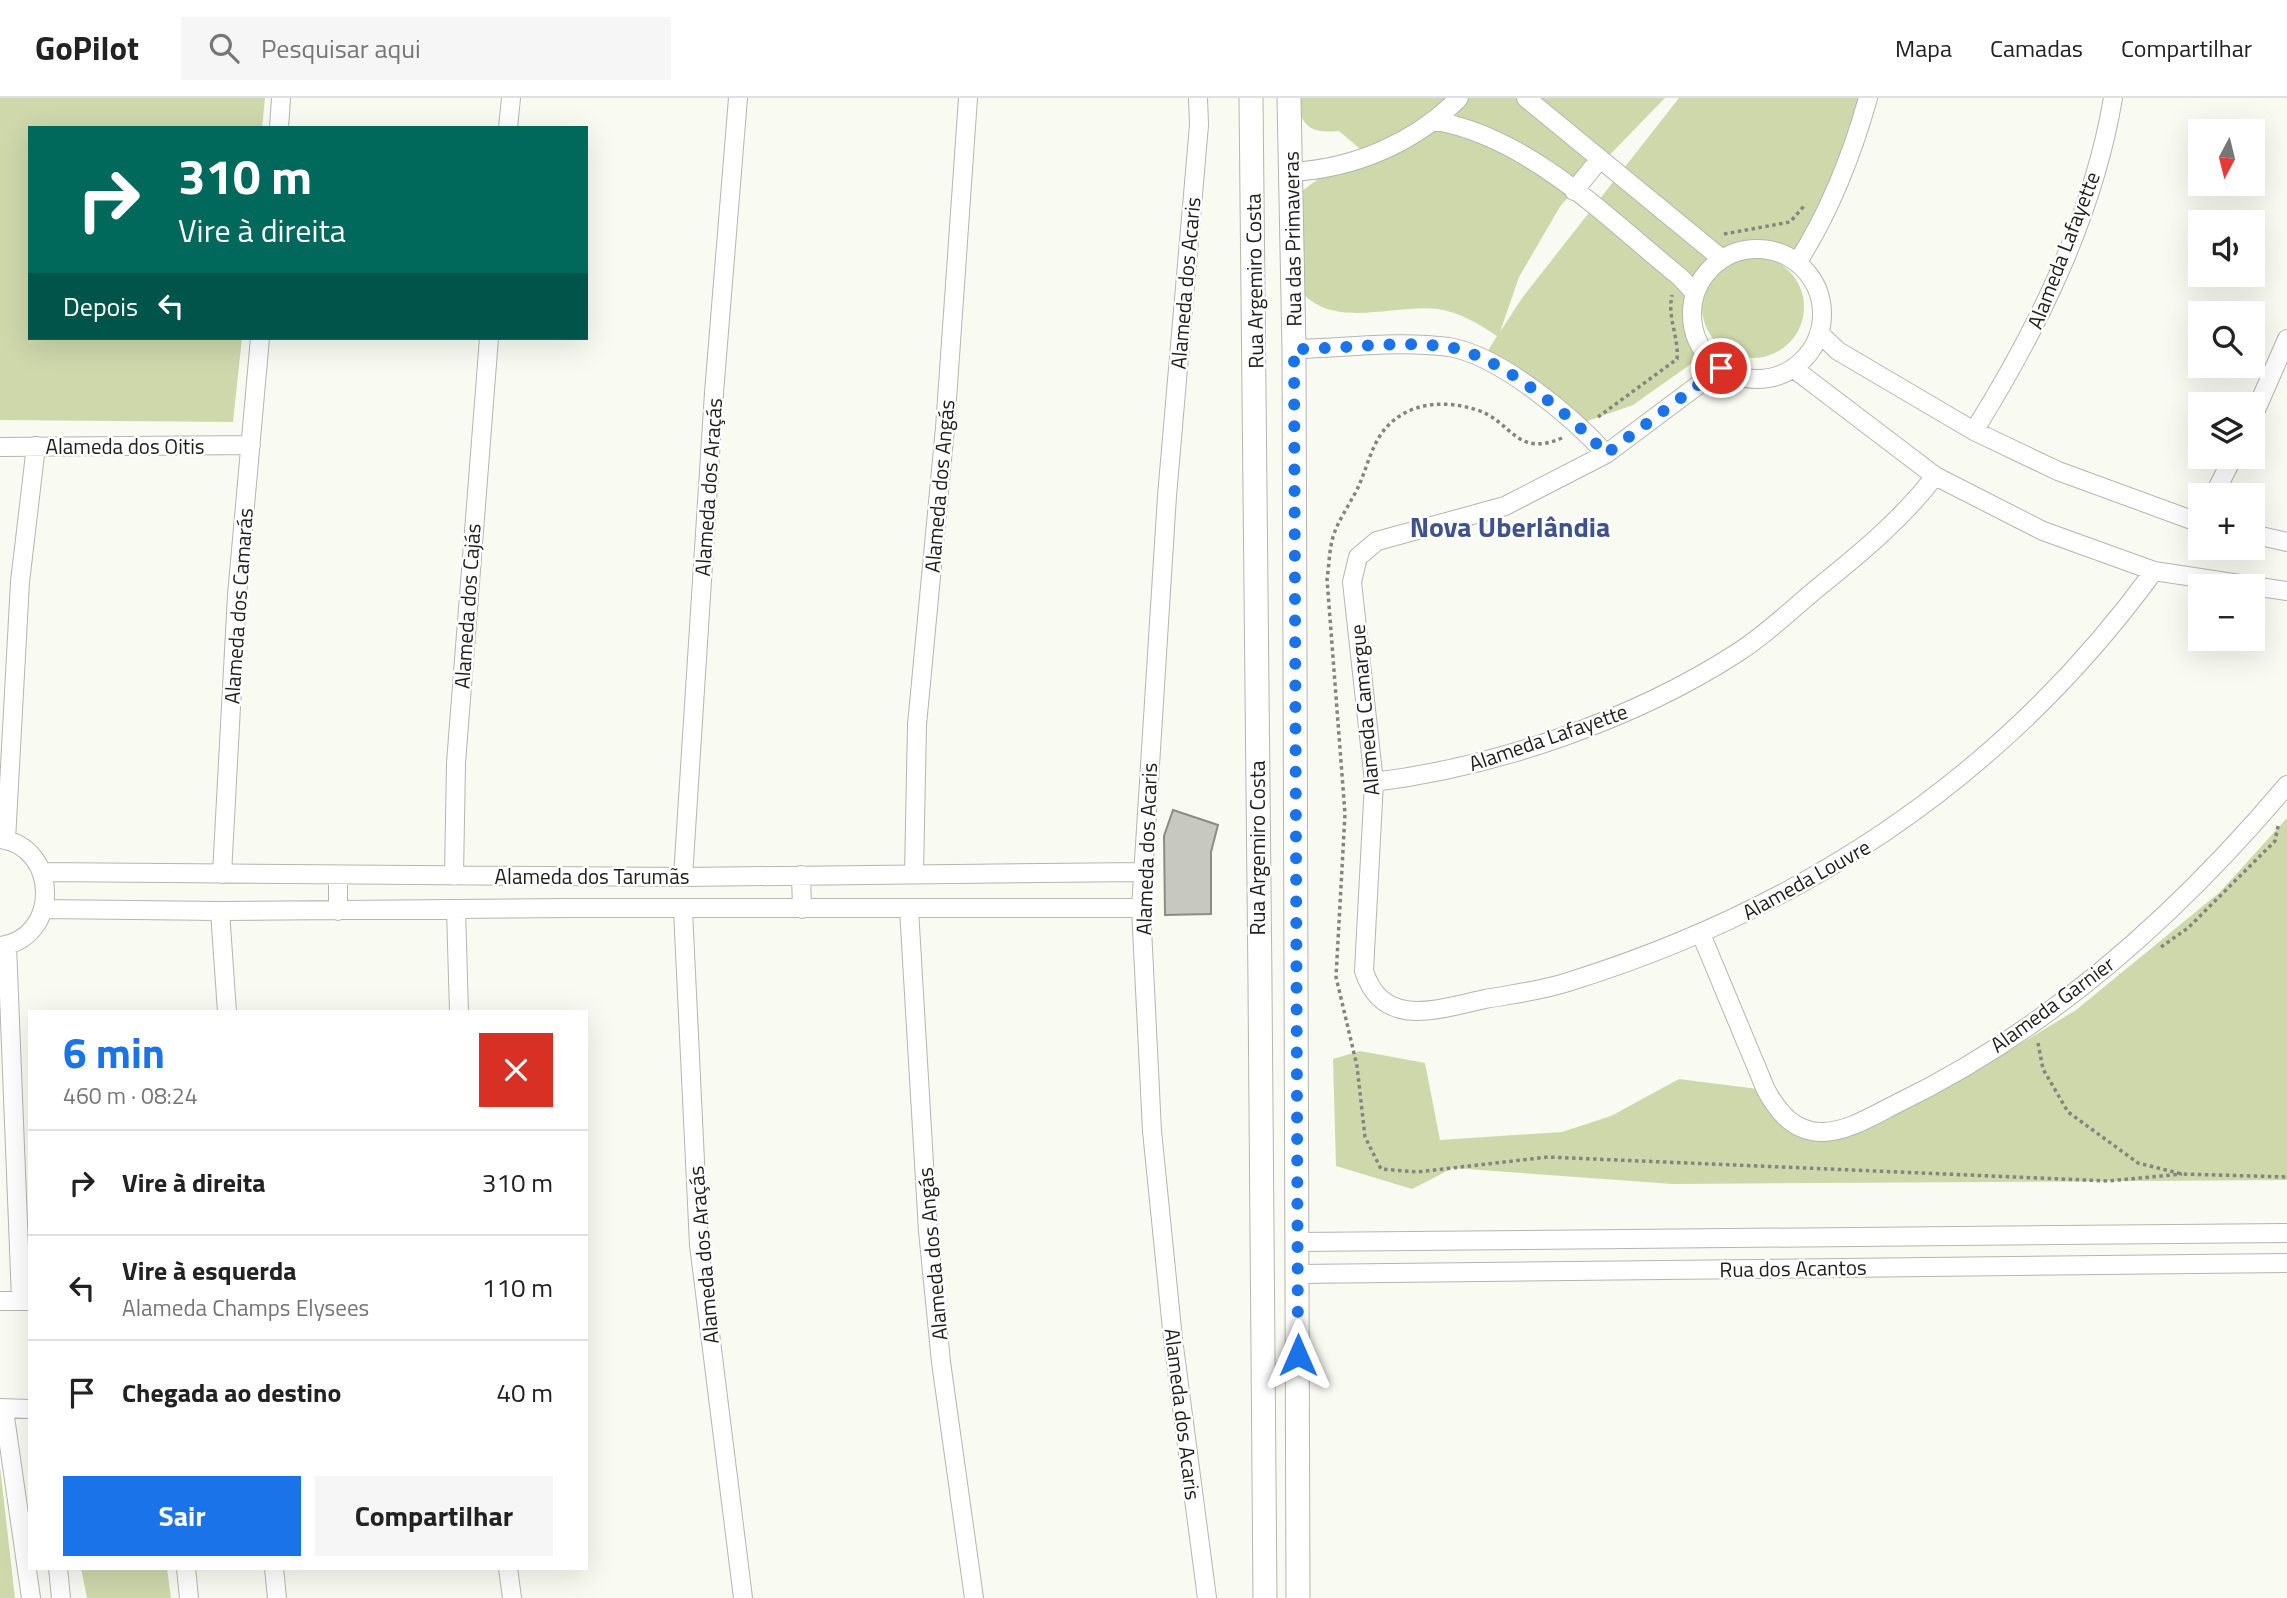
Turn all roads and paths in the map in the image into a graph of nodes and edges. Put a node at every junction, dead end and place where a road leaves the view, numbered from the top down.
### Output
1 (281, 98) edge
2 (511, 98) edge
3 (738, 98) edge
4 (968, 98) edge
5 (1198, 98) edge
6 (1251, 98) edge
7 (1289, 98) edge
8 (1459, 98) edge
9 (1526, 98) edge
10 (1868, 98) edge
11 (2113, 98) edge
12 (1436, 121) junction
13 (279, 126) edge
14 (509, 126) edge
15 (1599, 160) junction
16 (1290, 172) junction
17 (1574, 191) junction
18 (1806, 203) dead end
19 (1707, 244) junction
20 (1722, 259) junction
21 (1256, 262) junction
22 (1797, 263) junction
23 (1292, 271) junction
24 (1680, 277) junction
25 (1695, 293) junction
26 (1819, 333) junction
27 (260, 340) edge
28 (489, 340) edge
29 (2287, 340) edge
30 (1294, 349) junction
31 (1721, 368) junction
32 (1793, 368) junction
33 (2264, 392) edge
34 (1579, 424) junction
35 (1973, 431) junction
36 (251, 445) junction
37 (36, 446) junction
38 (0, 447) edge
39 (1606, 454) junction
40 (1935, 476) junction
41 (2188, 519) edge
42 (2265, 537) edge
43 (2287, 542) edge
44 (2154, 571) junction
45 (2287, 591) edge
46 (1255, 649) junction
47 (1294, 649) junction
48 (1374, 782) junction
49 (2287, 785) edge
50 (2278, 824) dead end
51 (3, 840) edge
52 (43, 872) junction
53 (1141, 872) junction
54 (222, 874) junction
55 (914, 874) junction
56 (338, 875) junction
57 (801, 875) junction
58 (454, 876) junction
59 (570, 876) junction
60 (683, 877) junction
61 (571, 908) junction
62 (1141, 908) junction
63 (44, 909) junction
64 (802, 909) junction
65 (909, 909) junction
66 (456, 910) junction
67 (683, 910) junction
68 (220, 911) junction
69 (338, 911) junction
70 (1701, 934) junction
71 (4, 946) edge
72 (2154, 952) dead end
73 (1369, 988) joint
74 (227, 1010) edge
75 (458, 1010) edge
76 (2038, 1042) dead end
77 (2182, 1174) junction
78 (2287, 1177) edge
79 (2287, 1233) edge
80 (1298, 1242) junction
81 (2287, 1263) edge
82 (1298, 1274) junction
83 (25, 1300) edge
84 (0, 1301) edge
85 (2, 1409) edge
86 (28, 1409) edge
87 (24, 1503) edge
88 (28, 1557) edge
89 (29, 1570) edge
90 (58, 1570) edge
91 (186, 1570) edge
92 (274, 1570) edge
93 (508, 1570) edge
94 (31, 1598) edge
95 (61, 1598) edge
96 (189, 1598) edge
97 (277, 1598) edge
98 (512, 1598) edge
99 (743, 1598) edge
100 (974, 1598) edge
101 (1207, 1598) edge
102 (1265, 1598) edge
103 (1298, 1598) edge

1 - 13 street
2 - 14 street
3 - 60 street, Alameda dos Araçás
4 - 55 street, Alameda dos Angás
5 - 53 street, Alameda dos Acaris
6 - 21 street, Rua Argemiro Costa
7 - 16 street, Rua das Primaveras
8 - 12 street
9 - 15 street
10 - 22 street
11 - 35 street, Alameda Lafayette
12 - 16 street
12 - 17 street
15 - 17 street
15 - 19 street
16 - 23 street, Rua das Primaveras
17 - 24 street
18 - 19 path
19 - 20 street
20 - 22 street
20 - 25 street
21 - 23 street
21 - 46 street, Rua Argemiro Costa
22 - 26 street
23 - 30 street, Rua das Primaveras
24 - 25 street
24 - 34 path
25 - 31 street
26 - 32 street
26 - 35 street
27 - 36 street, Alameda dos Camarás
28 - 58 street, Alameda dos Cajás
29 - 33 street
30 - 34 street
30 - 47 street, Rua das Primaveras
31 - 32 street
31 - 39 street
32 - 40 street
34 - 39 street
34 - 77 path
35 - 41 street
36 - 37 street, Alameda dos Oitis
36 - 54 street, Alameda dos Camarás
37 - 38 street, Alameda dos Oitis
37 - 51 street
39 - 48 street, Alameda Camargue
40 - 44 street
40 - 48 street, Alameda Lafayette
42 - 43 street
44 - 45 street
44 - 70 street, Alameda Louvre
46 - 47 street
46 - 102 street, Rua Argemiro Costa
47 - 80 street, Rua das Primaveras
48 - 73 street, Alameda Camargue
49 - 70 street, Alameda Garnier
50 - 72 path
51 - 52 street
52 - 54 street, Alameda dos Tarumãs
52 - 63 street
53 - 55 street, Alameda dos Tarumãs
53 - 62 street, Alameda dos Acaris
54 - 56 street, Alameda dos Tarumãs
55 - 57 street, Alameda dos Tarumãs
56 - 58 street, Alameda dos Tarumãs
56 - 69 street
57 - 60 street, Alameda dos Tarumãs
57 - 64 street
58 - 59 street, Alameda dos Tarumãs
59 - 60 street, Alameda dos Tarumãs
59 - 61 street
61 - 66 street, Alameda dos Tarumãs
61 - 67 street, Alameda dos Tarumãs
62 - 65 street, Alameda dos Tarumãs
62 - 101 street, Alameda dos Acaris
63 - 68 street, Alameda dos Tarumãs
63 - 71 street
64 - 65 street, Alameda dos Tarumãs
64 - 67 street, Alameda dos Tarumãs
65 - 100 street, Alameda dos Angás
66 - 69 street, Alameda dos Tarumãs
66 - 75 street
67 - 99 street, Alameda dos Araçás
68 - 69 street, Alameda dos Tarumãs
68 - 74 street
70 - 73 street, Alameda Louvre
71 - 83 street
76 - 77 path
77 - 78 path
79 - 80 street, Rua dos Acantos
80 - 82 street, Rua das Primaveras
81 - 82 street, Rua dos Acantos
82 - 103 street, Rua das Primaveras
83 - 84 street
85 - 86 street
85 - 87 street
87 - 88 street
89 - 94 street
90 - 95 street
91 - 96 street
92 - 97 street
93 - 98 street

